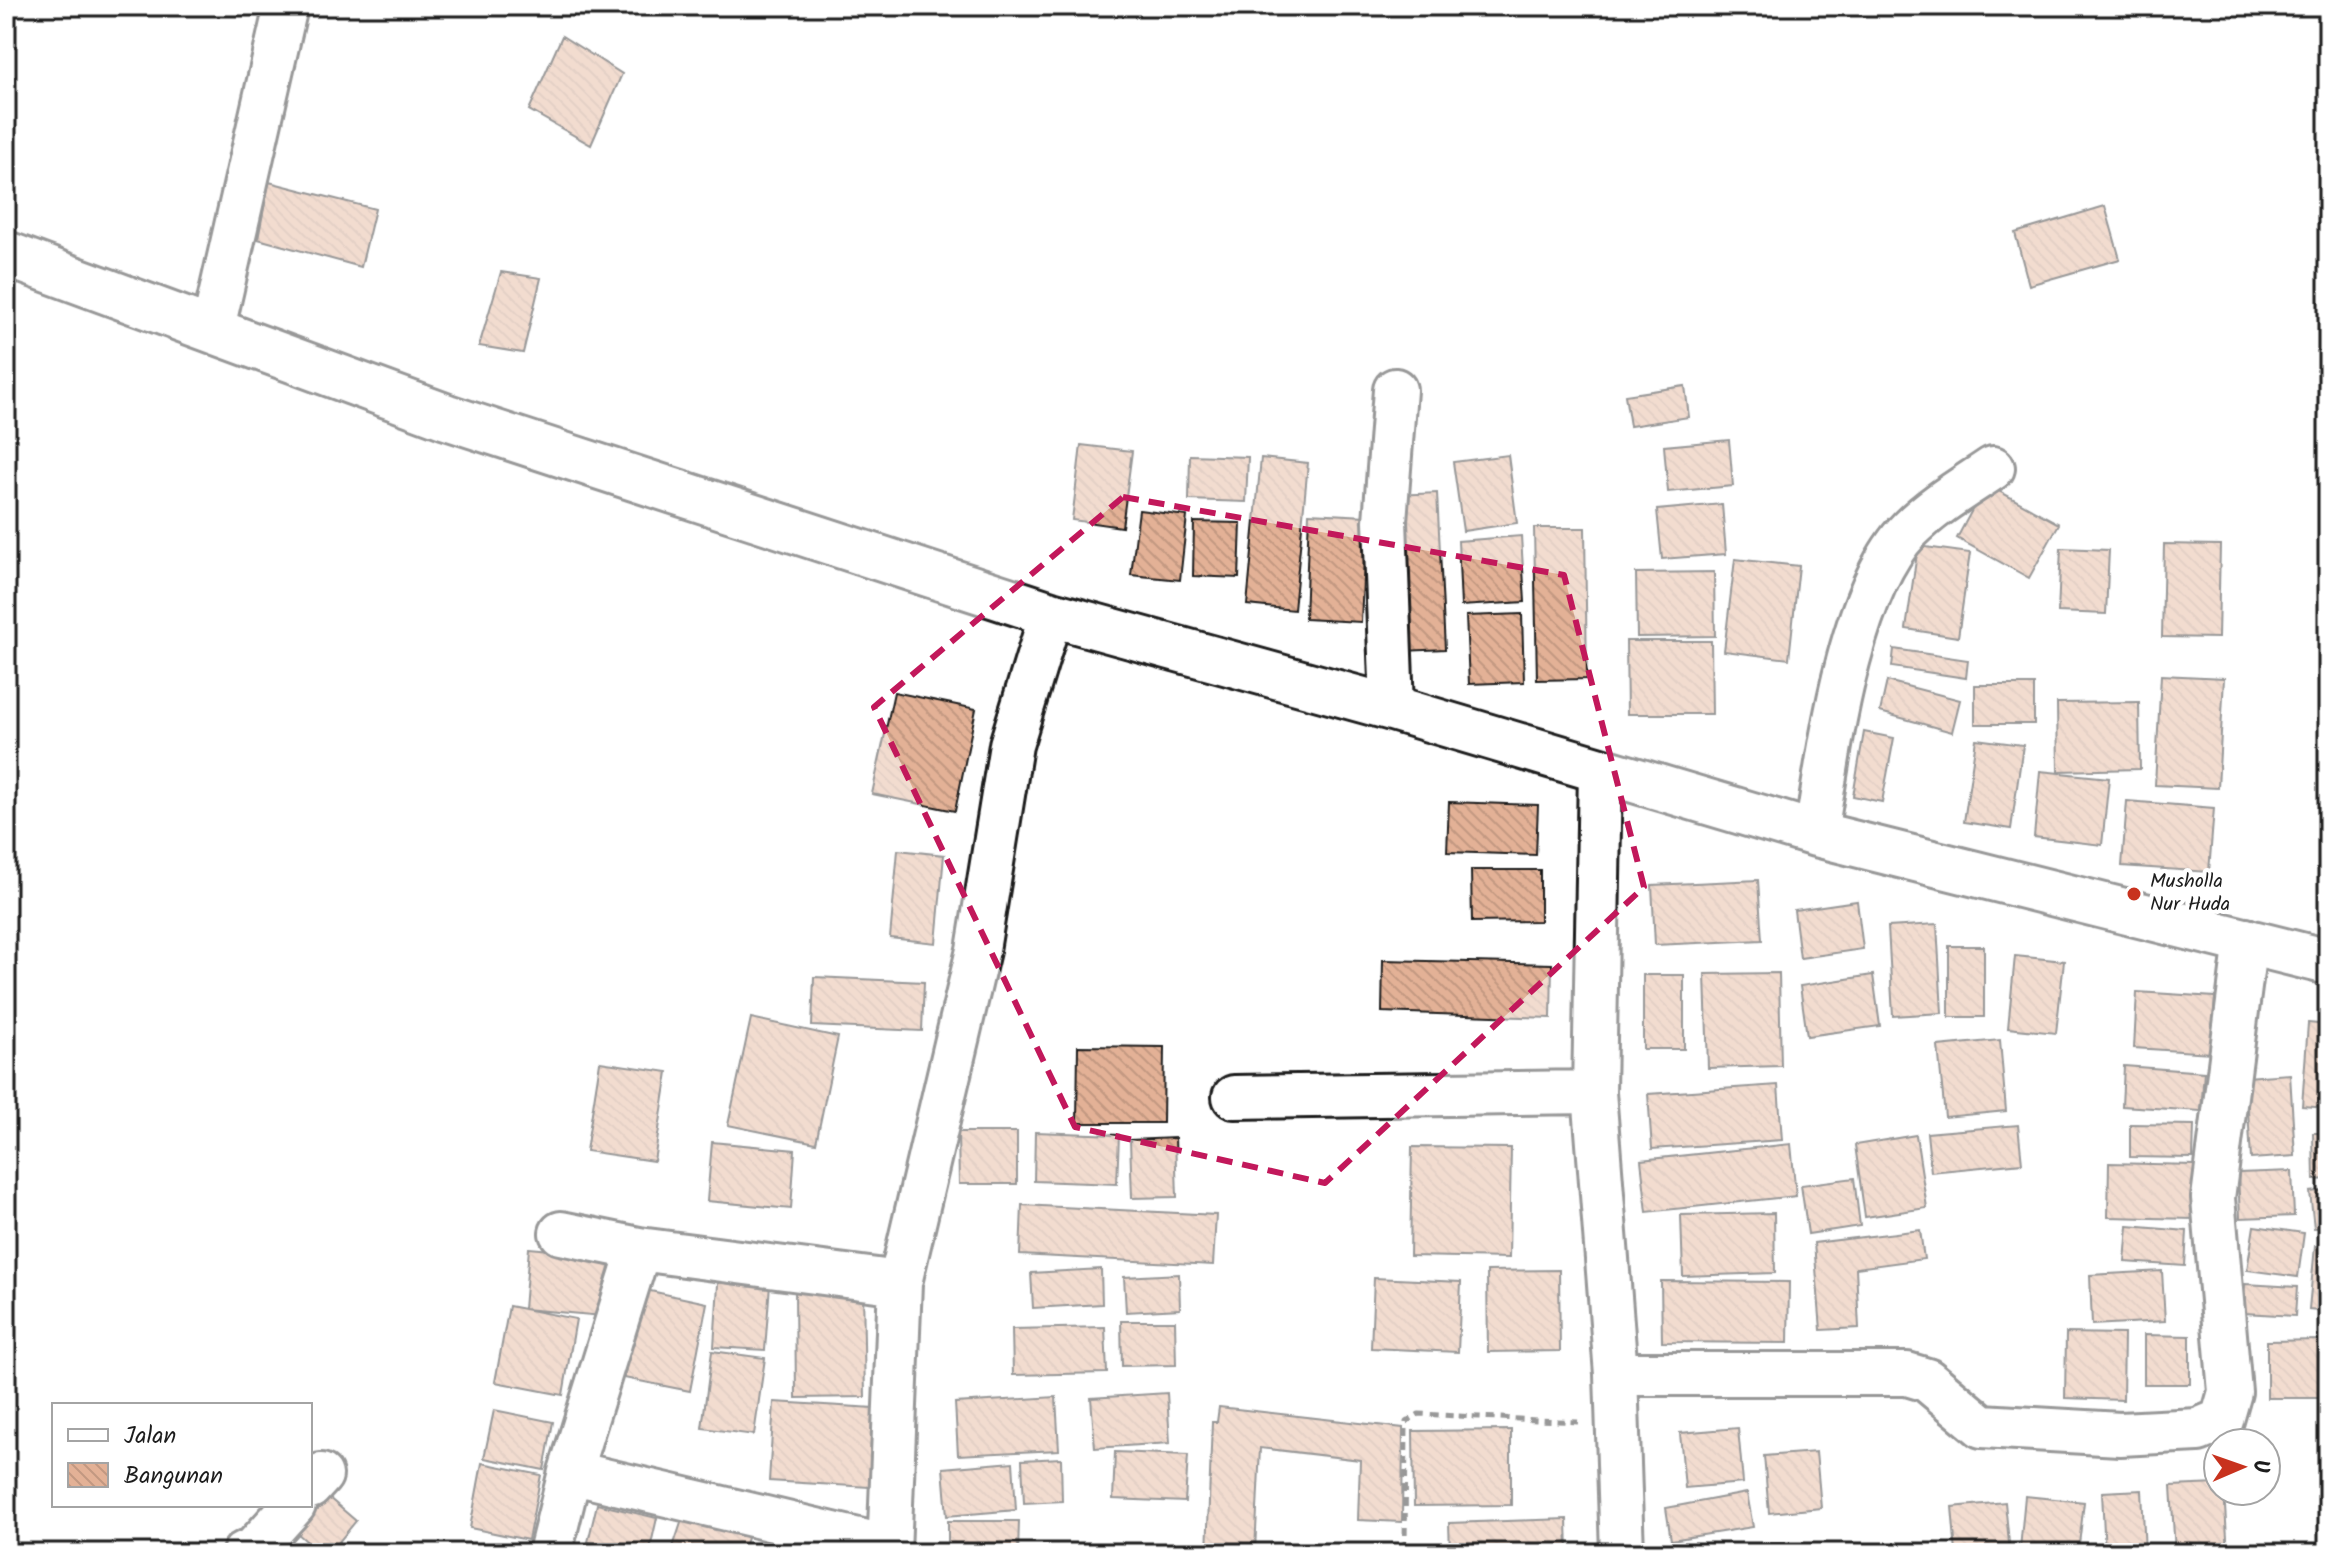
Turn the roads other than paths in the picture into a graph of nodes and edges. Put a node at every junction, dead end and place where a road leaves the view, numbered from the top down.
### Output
1 (286, 6) edge
2 (6, 254) edge
3 (213, 328) junction
4 (1395, 390) dead end
5 (1993, 468) dead end
6 (1051, 614) junction
7 (1392, 708) junction
8 (1600, 772) junction
9 (1816, 834) junction
10 (2246, 940) junction
11 (2328, 962) edge
12 (1594, 1092) junction
13 (1234, 1097) dead end
14 (561, 1233) dead end
15 (639, 1249) junction
16 (900, 1283) junction
17 (1616, 1374) junction
18 (570, 1472) junction
19 (292, 1507) edge
20 (888, 1550) edge
21 (244, 1553) edge
22 (550, 1553) edge
23 (1622, 1553) edge

1 - 3 street
2 - 3 street
3 - 6 street
4 - 7 street
5 - 9 street
6 - 7 street
6 - 16 street
7 - 8 street
8 - 9 street
8 - 12 street
9 - 10 street
10 - 11 street
10 - 17 street
12 - 13 street
12 - 17 street
14 - 15 street
15 - 16 street
15 - 18 street
16 - 20 street
17 - 23 street
18 - 20 street
18 - 22 street
19 - 21 street

